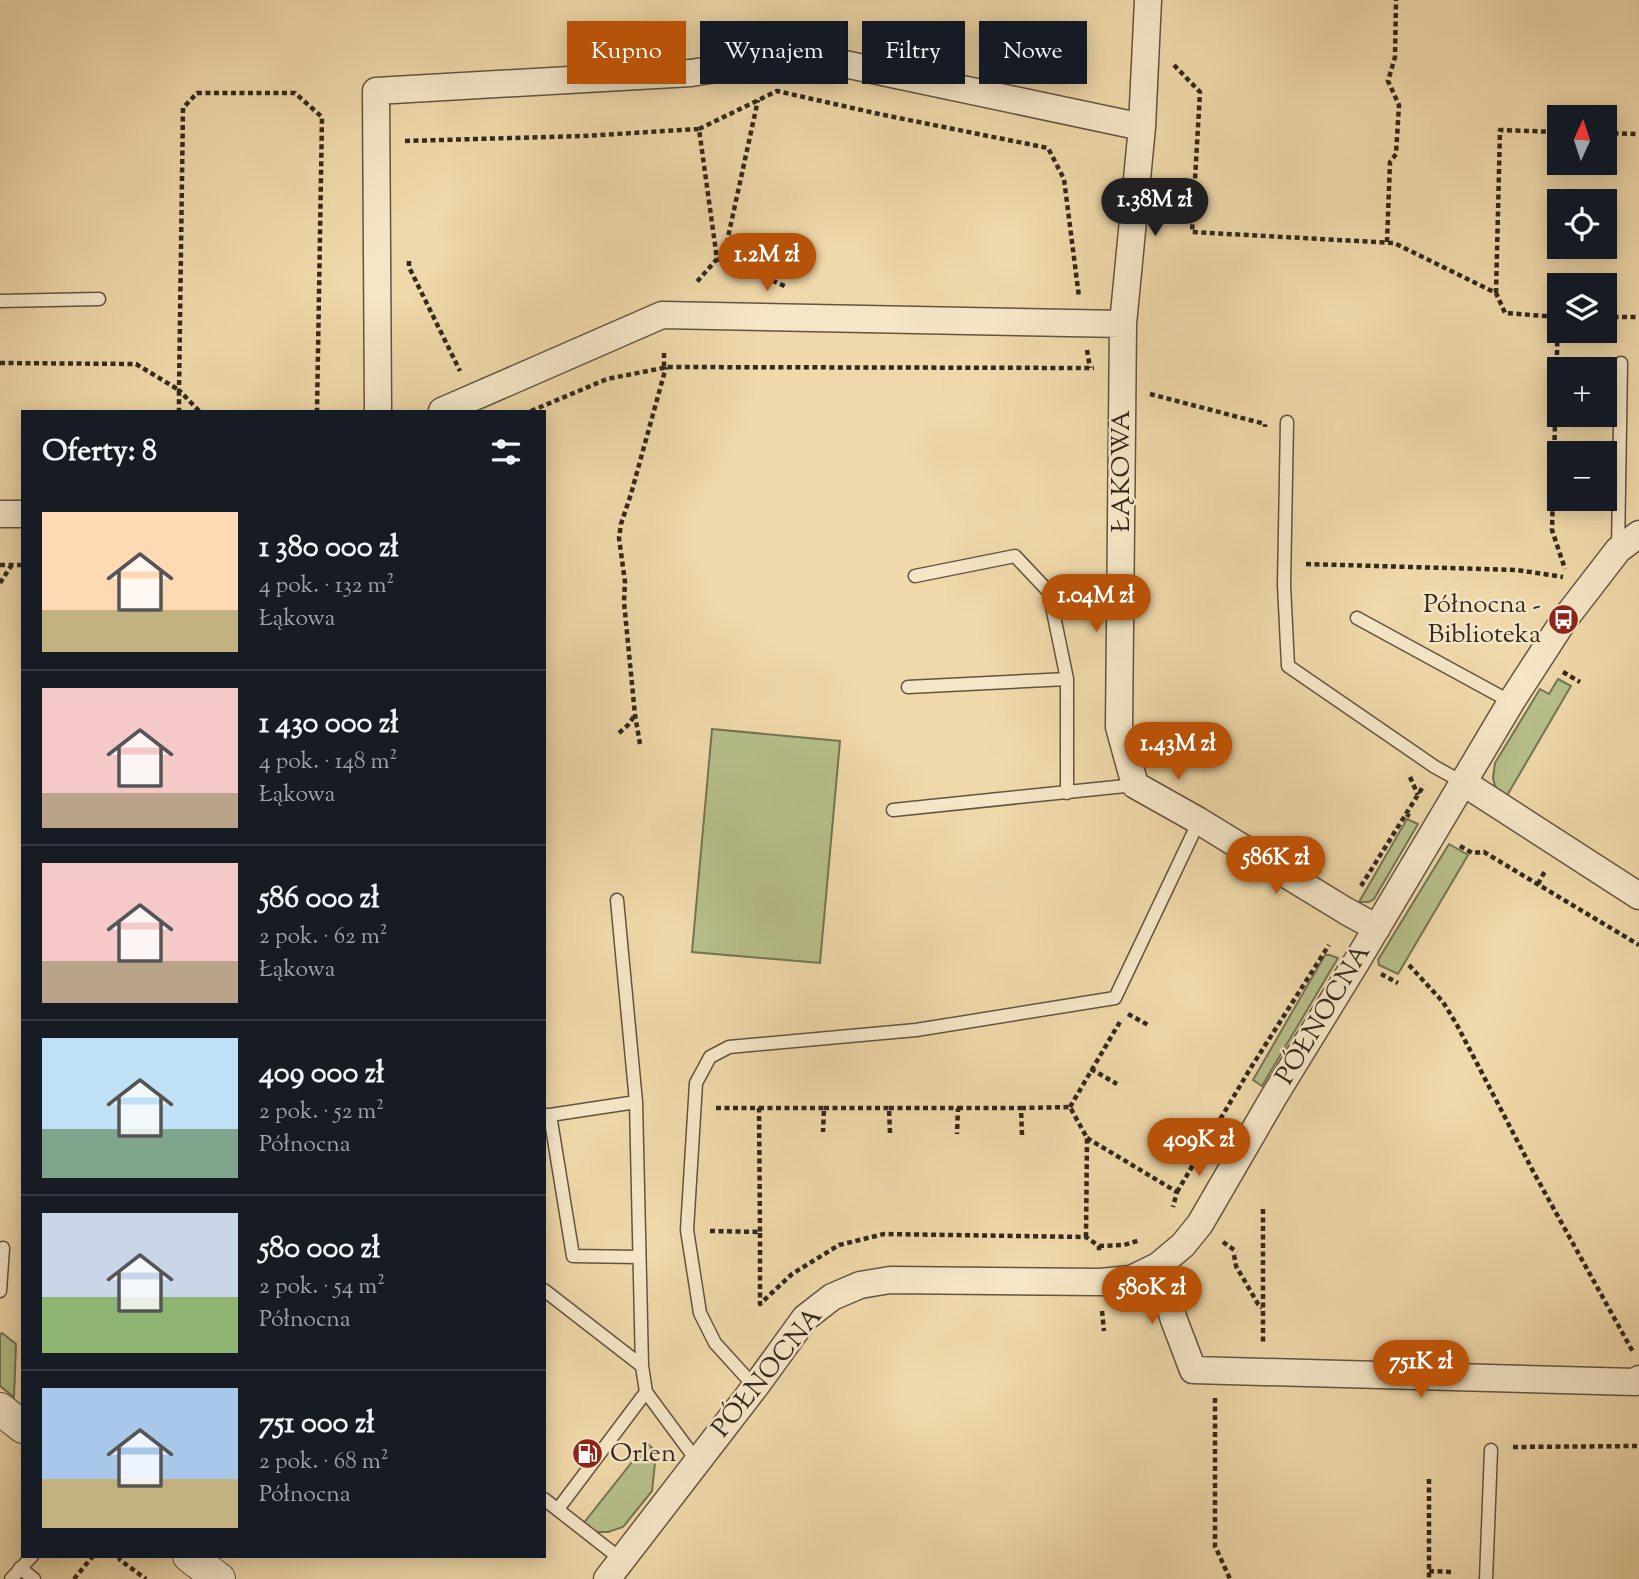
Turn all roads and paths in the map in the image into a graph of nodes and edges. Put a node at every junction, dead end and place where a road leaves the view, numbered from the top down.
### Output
1 (1148, 0) edge
2 (1396, 0) edge
3 (1170, 61) dead end
4 (758, 100) junction
5 (1142, 127) junction
6 (699, 129) junction
7 (1547, 132) edge
8 (1617, 133) edge
9 (1639, 134) edge
10 (404, 141) dead end
11 (1387, 242) junction
12 (409, 253) dead end
13 (720, 260) junction
14 (695, 284) dead end
15 (794, 290) dead end
16 (1496, 293) junction
17 (99, 299) dead end
18 (0, 301) edge
19 (1080, 301) dead end
20 (1547, 316) edge
21 (1617, 317) edge
22 (1639, 317) edge
23 (1123, 324) junction
24 (1557, 343) edge
25 (664, 353) dead end
26 (0, 363) edge
27 (1621, 363) dead end
28 (665, 367) junction
29 (1123, 368) junction
30 (460, 371) dead end
31 (179, 390) junction
32 (179, 410) edge
33 (198, 410) edge
34 (317, 410) edge
35 (378, 410) edge
36 (444, 410) edge
37 (533, 410) edge
38 (1287, 422) dead end
39 (0, 514) edge
40 (21, 514) edge
41 (1639, 534) edge
42 (1618, 550) junction
43 (1284, 563) junction
44 (0, 565) edge
45 (12, 565) junction
46 (21, 565) edge
47 (915, 576) dead end
48 (0, 583) edge
49 (1357, 618) dead end
50 (1562, 672) dead end
51 (1067, 679) junction
52 (1580, 682) dead end
53 (908, 687) dead end
54 (1511, 702) junction
55 (635, 715) junction
56 (619, 733) dead end
57 (640, 744) dead end
58 (1464, 783) junction
59 (1135, 785) junction
60 (1067, 793) junction
61 (893, 810) dead end
62 (1199, 821) junction
63 (1472, 853) dead end
64 (1549, 863) dead end
65 (1538, 884) junction
66 (1639, 896) edge
67 (617, 900) dead end
68 (1377, 928) junction
69 (1329, 945) dead end
70 (1639, 945) edge
71 (1409, 965) dead end
72 (1150, 1026) dead end
73 (1091, 1069) junction
74 (1117, 1084) dead end
75 (636, 1102) junction
76 (695, 1107) junction
77 (1070, 1107) junction
78 (759, 1108) junction
79 (824, 1108) junction
80 (889, 1108) junction
81 (958, 1108) junction
82 (1021, 1108) junction
83 (547, 1115) edge
84 (823, 1132) dead end
85 (890, 1133) dead end
86 (957, 1134) dead end
87 (1021, 1135) dead end
88 (1087, 1138) junction
89 (1177, 1192) junction
90 (1263, 1209) dead end
91 (1167, 1215) dead end
92 (760, 1232) dead end
93 (1086, 1237) dead end
94 (1145, 1238) dead end
95 (1099, 1246) dead end
96 (2, 1248) dead end
97 (1234, 1255) dead end
98 (639, 1257) junction
99 (1158, 1266) junction
100 (0, 1291) edge
101 (546, 1292) edge
102 (1263, 1309) junction
103 (1263, 1356) dead end
104 (642, 1366) junction
105 (1637, 1367) edge
106 (755, 1387) junction
107 (1215, 1390) dead end
108 (646, 1392) junction
109 (0, 1409) edge
110 (21, 1425) edge
111 (1639, 1446) edge
112 (1513, 1447) dead end
113 (1491, 1450) dead end
114 (696, 1461) junction
115 (1429, 1479) dead end
116 (546, 1500) edge
117 (558, 1509) junction
118 (30, 1558) edge
119 (91, 1558) edge
120 (119, 1558) edge
121 (192, 1558) edge
122 (20, 1568) junction
123 (614, 1569) edge
124 (1429, 1572) junction
125 (1453, 1572) dead end
126 (11, 1579) edge
127 (34, 1579) edge
128 (74, 1579) edge
129 (146, 1579) edge
130 (219, 1579) edge
131 (1230, 1579) edge
132 (1429, 1579) edge
133 (1486, 1579) edge

1 - 5 street, ŁĄKOWA
2 - 11 path
3 - 11 path
4 - 6 path
4 - 13 path
4 - 19 path
5 - 23 street, ŁĄKOWA
5 - 35 street
6 - 10 path
6 - 13 path
7 - 16 path
8 - 9 path
11 - 16 path
12 - 30 path
13 - 14 path
13 - 15 path
16 - 20 path
17 - 18 lane
21 - 22 path
23 - 29 street, ŁĄKOWA
23 - 36 street
24 - 43 path
25 - 28 path
26 - 31 path
27 - 42 lane
28 - 29 path
28 - 37 path
28 - 55 path
29 - 59 street, ŁĄKOWA
31 - 32 path
31 - 33 path
31 - 34 path
38 - 43 lane
39 - 40 street
41 - 42 street, PÓŁNOCNA
42 - 54 street, PÓŁNOCNA
43 - 58 lane
44 - 45 path
45 - 46 path
45 - 48 path
47 - 51 lane
49 - 54 lane
50 - 52 path
51 - 53 lane
51 - 60 lane
54 - 58 street, PÓŁNOCNA
55 - 56 path
55 - 57 path
58 - 66 street
58 - 68 street, PÓŁNOCNA
59 - 60 lane
59 - 62 street
60 - 61 lane
62 - 68 street
62 - 76 lane
63 - 65 path
64 - 65 path
65 - 70 path
67 - 75 lane
68 - 99 street, PÓŁNOCNA
69 - 89 path
71 - 105 path
72 - 73 path
73 - 74 path
73 - 77 path
75 - 83 lane
75 - 98 lane
76 - 78 path
76 - 106 lane
77 - 82 path
77 - 88 path
78 - 79 path
78 - 92 path
79 - 80 path
79 - 84 path
80 - 81 path
80 - 85 path
81 - 82 path
81 - 86 path
82 - 87 path
83 - 98 lane
88 - 89 path
88 - 93 path
89 - 91 path
90 - 102 path
94 - 95 path
96 - 100 lane
97 - 102 path
98 - 104 lane
99 - 105 street
99 - 106 street, PÓŁNOCNA
101 - 104 lane
102 - 103 path
104 - 108 lane
106 - 114 street, PÓŁNOCNA
107 - 131 path
108 - 114 lane
108 - 117 lane
109 - 110 street
111 - 112 path
113 - 133 lane
114 - 123 street, PÓŁNOCNA
115 - 124 path
116 - 117 lane
117 - 123 lane
118 - 122 lane
119 - 128 path
120 - 129 path
121 - 130 street
122 - 126 lane
122 - 127 lane
124 - 125 path
124 - 132 path

